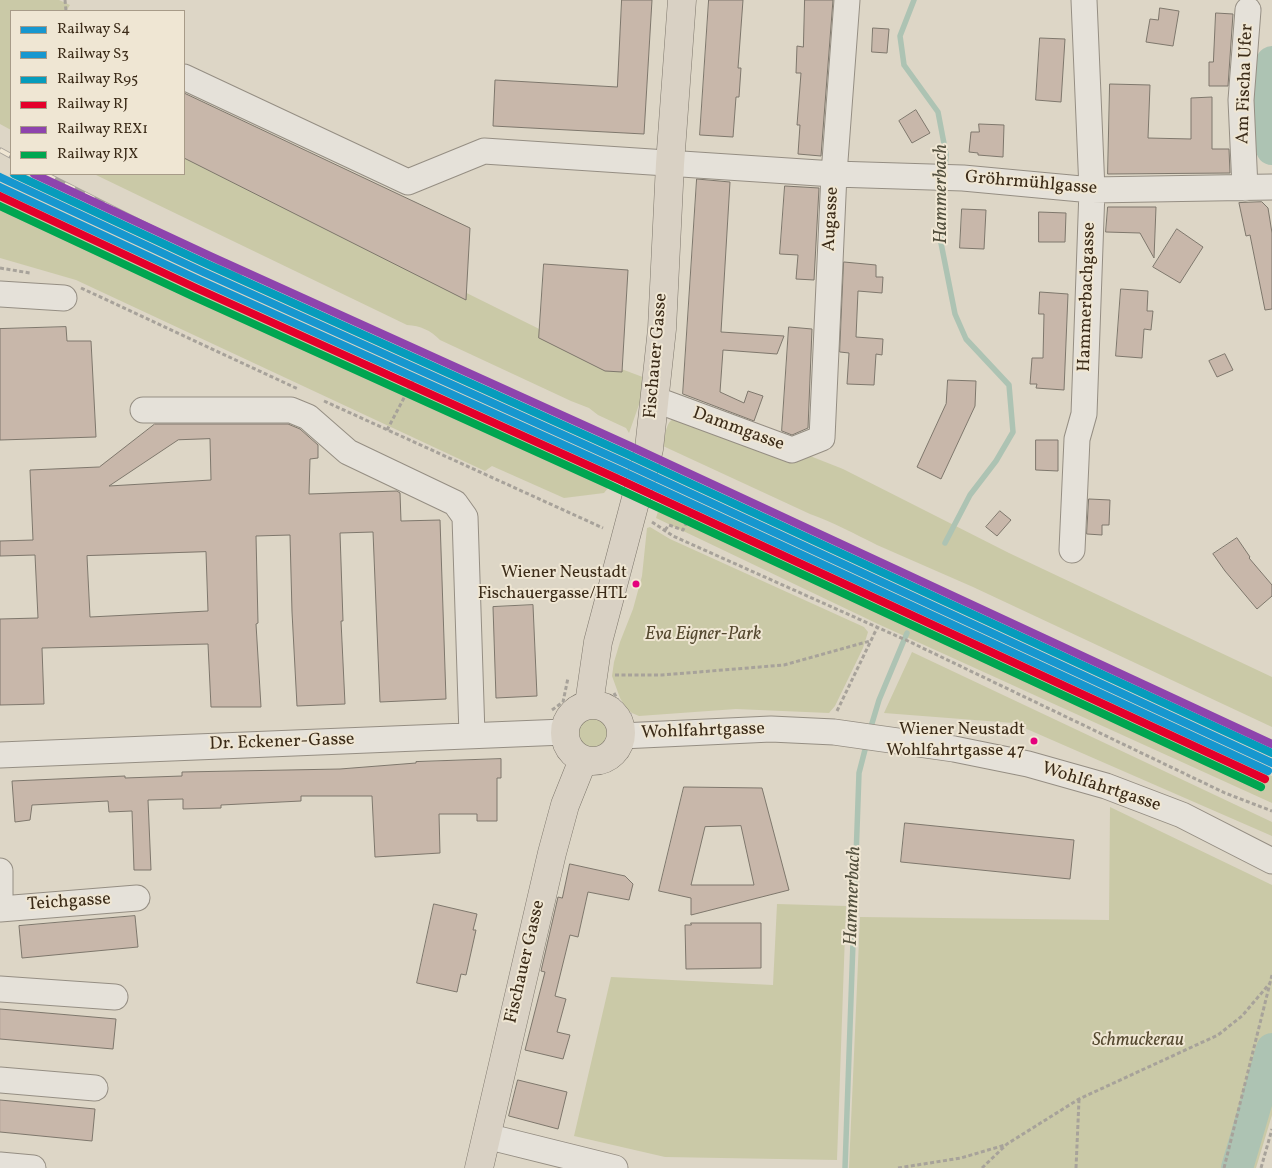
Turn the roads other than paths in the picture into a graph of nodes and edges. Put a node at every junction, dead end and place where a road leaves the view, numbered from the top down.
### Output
1 (682, 0) edge
2 (847, 0) edge
3 (1084, 0) edge
4 (1248, 10) dead end
5 (185, 77) edge
6 (670, 164) junction
7 (834, 174) junction
8 (1245, 188) junction
9 (1271, 189) edge
10 (1092, 190) junction
11 (0, 294) edge
12 (64, 298) dead end
13 (654, 399) junction
14 (143, 410) dead end
15 (822, 438) joint
16 (1072, 550) dead end
17 (589, 704) junction
18 (564, 732) junction
19 (472, 736) junction
20 (630, 736) junction
21 (0, 738) edge
22 (30, 753) junction
23 (0, 755) edge
24 (584, 760) junction
25 (1272, 861) edge
26 (0, 871) edge
27 (0, 895) edge
28 (137, 898) dead end
29 (0, 908) edge
30 (0, 989) edge
31 (115, 997) dead end
32 (0, 1080) edge
33 (95, 1088) dead end
34 (486, 1136) junction
35 (0, 1165) edge
36 (33, 1168) edge
37 (479, 1168) edge
38 (615, 1168) edge

1 - 6 main road, Fischauer Gasse
2 - 7 street, Augasse
3 - 10 street, Hammerbachgasse
4 - 8 street, Am Fischa Ufer
5 - 6 street, Gröhrmühlgasse
6 - 7 street, Gröhrmühlgasse
6 - 13 main road, Fischauer Gasse
7 - 10 street, Gröhrmühlgasse
7 - 15 street, Augasse
8 - 9 street, Gröhrmühlgasse
8 - 10 street, Gröhrmühlgasse
10 - 16 street, Hammerbachgasse
11 - 12 street
13 - 15 street, Dammgasse
13 - 17 main road, Fischauer Gasse
14 - 19 street
17 - 18 main road
17 - 20 main road
18 - 19 street, Dr. Eckener-Gasse
18 - 24 main road
19 - 22 street, Dr. Eckener-Gasse
20 - 24 main road
20 - 25 street, Wohlfahrtgasse
21 - 22 street
22 - 23 street, Dr. Eckener-Gasse
24 - 34 main road, Fischauer Gasse
26 - 27 street, Teichgasse
28 - 29 street, Teichgasse
30 - 31 street
32 - 33 street
34 - 37 main road, Fischauer Gasse
34 - 38 street
35 - 36 street

